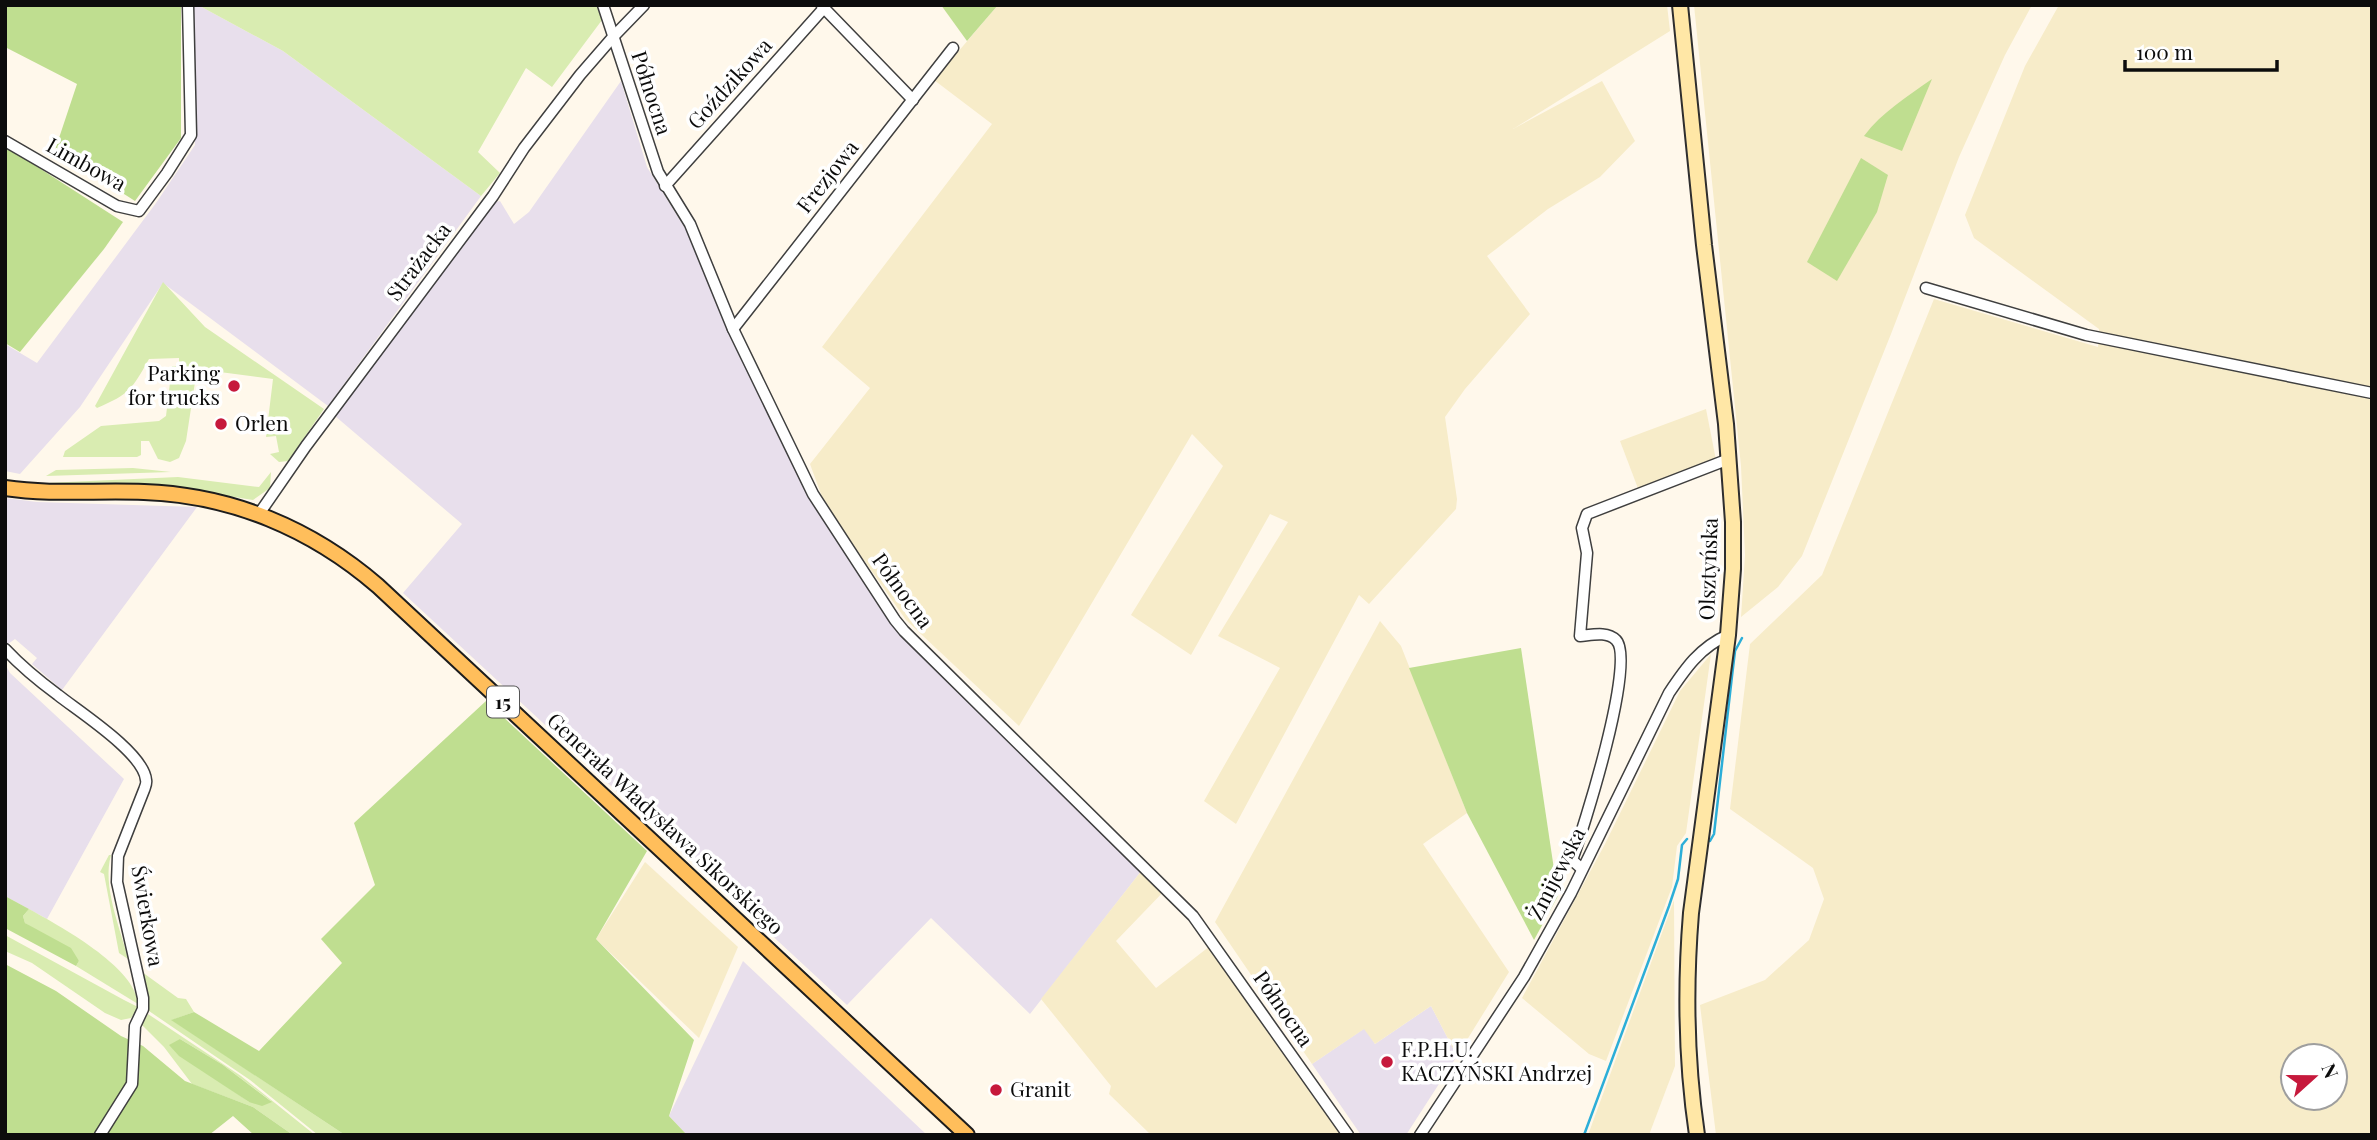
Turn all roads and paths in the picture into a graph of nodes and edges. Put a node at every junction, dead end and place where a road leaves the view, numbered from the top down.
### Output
1 (188, 5) edge
2 (603, 5) edge
3 (644, 5) edge
4 (1680, 5) edge
5 (823, 7) edge
6 (613, 37) junction
7 (953, 48) dead end
8 (913, 100) junction
9 (5, 141) edge
10 (665, 186) junction
11 (1926, 288) dead end
12 (733, 329) junction
13 (2372, 393) edge
14 (1729, 459) junction
15 (5, 488) edge
16 (259, 514) junction
17 (1728, 635) junction
18 (5, 649) edge
19 (1583, 869) junction
20 (100, 1135) edge
21 (968, 1135) edge
22 (1348, 1135) edge
23 (1420, 1135) edge
24 (1697, 1135) edge

1 - 9 street, Limbowa
2 - 6 street, Północna
3 - 6 street, Strażacka
4 - 14 street, Olsztyńska
5 - 8 street
5 - 10 street, Goździkowa
6 - 10 street, Północna
6 - 16 street, Strażacka
7 - 8 street, Frezjowa
8 - 12 street, Frezjowa
10 - 12 street, Północna
11 - 13 street
12 - 22 street, Północna
14 - 17 street, Olsztyńska
14 - 19 street
15 - 16 main road, Generała Władysława Sikorskiego / 15
16 - 21 main road, Generała Władysława Sikorskiego / 15
17 - 19 street, Żmijewska
17 - 24 street, Olsztyńska
18 - 20 street, Świerkowa
19 - 23 street, Żmijewska

